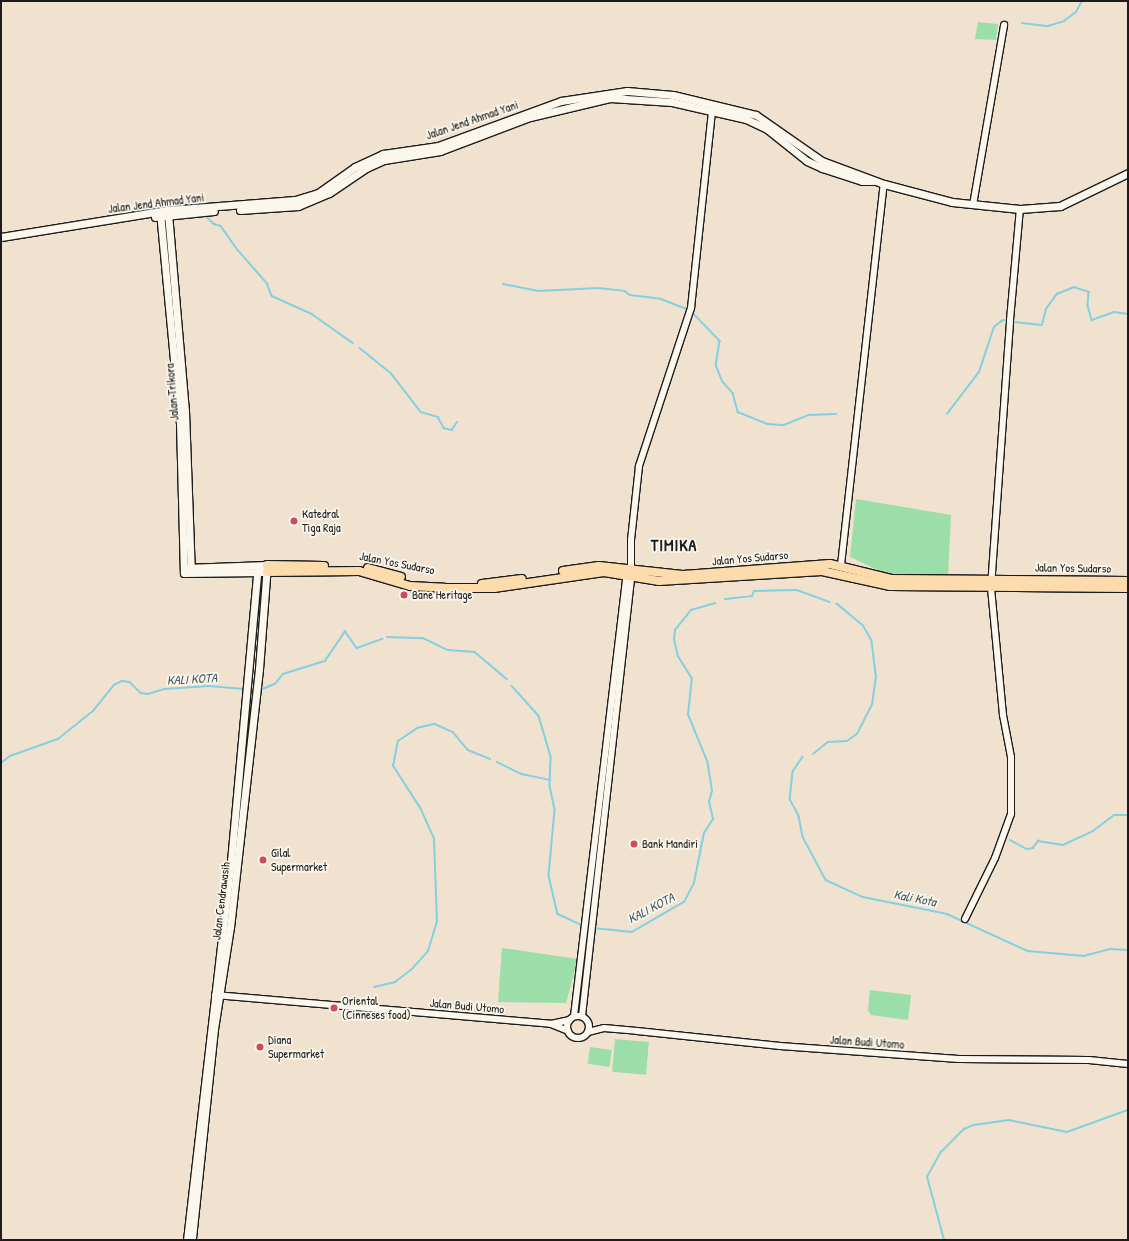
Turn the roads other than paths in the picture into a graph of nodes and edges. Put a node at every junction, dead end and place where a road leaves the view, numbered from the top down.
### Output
1 (1004, 25) dead end
2 (561, 104) junction
3 (712, 112) junction
4 (1128, 173) edge
5 (877, 181) junction
6 (884, 184) junction
7 (973, 205) junction
8 (1020, 209) junction
9 (164, 214) junction
10 (1, 237) edge
11 (841, 565) junction
12 (267, 568) junction
13 (258, 569) junction
14 (187, 570) joint
15 (629, 572) junction
16 (1128, 581) edge
17 (992, 583) junction
18 (1128, 588) edge
19 (251, 658) junction
20 (260, 658) junction
21 (243, 733) junction
22 (251, 734) junction
23 (234, 862) junction
24 (965, 919) dead end
25 (216, 995) junction
26 (582, 1016) junction
27 (572, 1018) junction
28 (588, 1022) junction
29 (551, 1024) junction
30 (604, 1028) junction
31 (568, 1031) junction
32 (588, 1032) junction
33 (1128, 1064) edge
34 (187, 1240) edge
35 (192, 1240) edge

1 - 7 street
2 - 3 main road, Jalan Jend Ahmad Yani
2 - 5 main road, Jalan Jend Ahmad Yani
2 - 9 main road, Jalan Jend Ahmad Yani
3 - 5 main road, Jalan Jend Ahmad Yani
3 - 15 street
4 - 8 main road, Jalan Jend Ahmad Yani
5 - 6 main road, Jalan Jend Ahmad Yani
6 - 7 main road, Jalan Jend Ahmad Yani
6 - 11 street
7 - 8 main road, Jalan Jend Ahmad Yani
8 - 17 street
9 - 10 main road, Jalan Jend Ahmad Yani
9 - 14 main road, Jalan Trikora
11 - 15 highway, Jalan Yos Sudarso
11 - 17 highway, Jalan Yos Sudarso
12 - 13 main road, Jalan Yos Sudarso
12 - 15 highway, Jalan Yos Sudarso
12 - 20 main road, Jalan Cendrawasih
13 - 14 main road, Jalan Yos Sudarso
13 - 19 main road, Jalan Cendrawasih
15 - 17 highway, Jalan Yos Sudarso
15 - 26 street
15 - 27 street
16 - 17 highway, Jalan Yos Sudarso
17 - 18 highway, Jalan Yos Sudarso
17 - 24 street
19 - 20 main road
19 - 21 main road, Jalan Cendrawasih
20 - 22 main road, Jalan Cendrawasih
21 - 22 main road
21 - 23 main road, Jalan Cendrawasih
22 - 23 main road, Jalan Cendrawasih
23 - 25 main road, Jalan Cendrawasih
25 - 29 street, Jalan Budi Utomo
25 - 34 main road, Jalan Cendrawasih
25 - 35 main road, Jalan Cendrawasih
26 - 27 street
26 - 28 street
27 - 29 street, Jalan Budi Utomo
27 - 31 street
28 - 30 street, Jalan Budi Utomo
28 - 32 street
29 - 31 street, Jalan Budi Utomo
30 - 32 street, Jalan Budi Utomo
30 - 33 street, Jalan Budi Utomo
31 - 32 street

